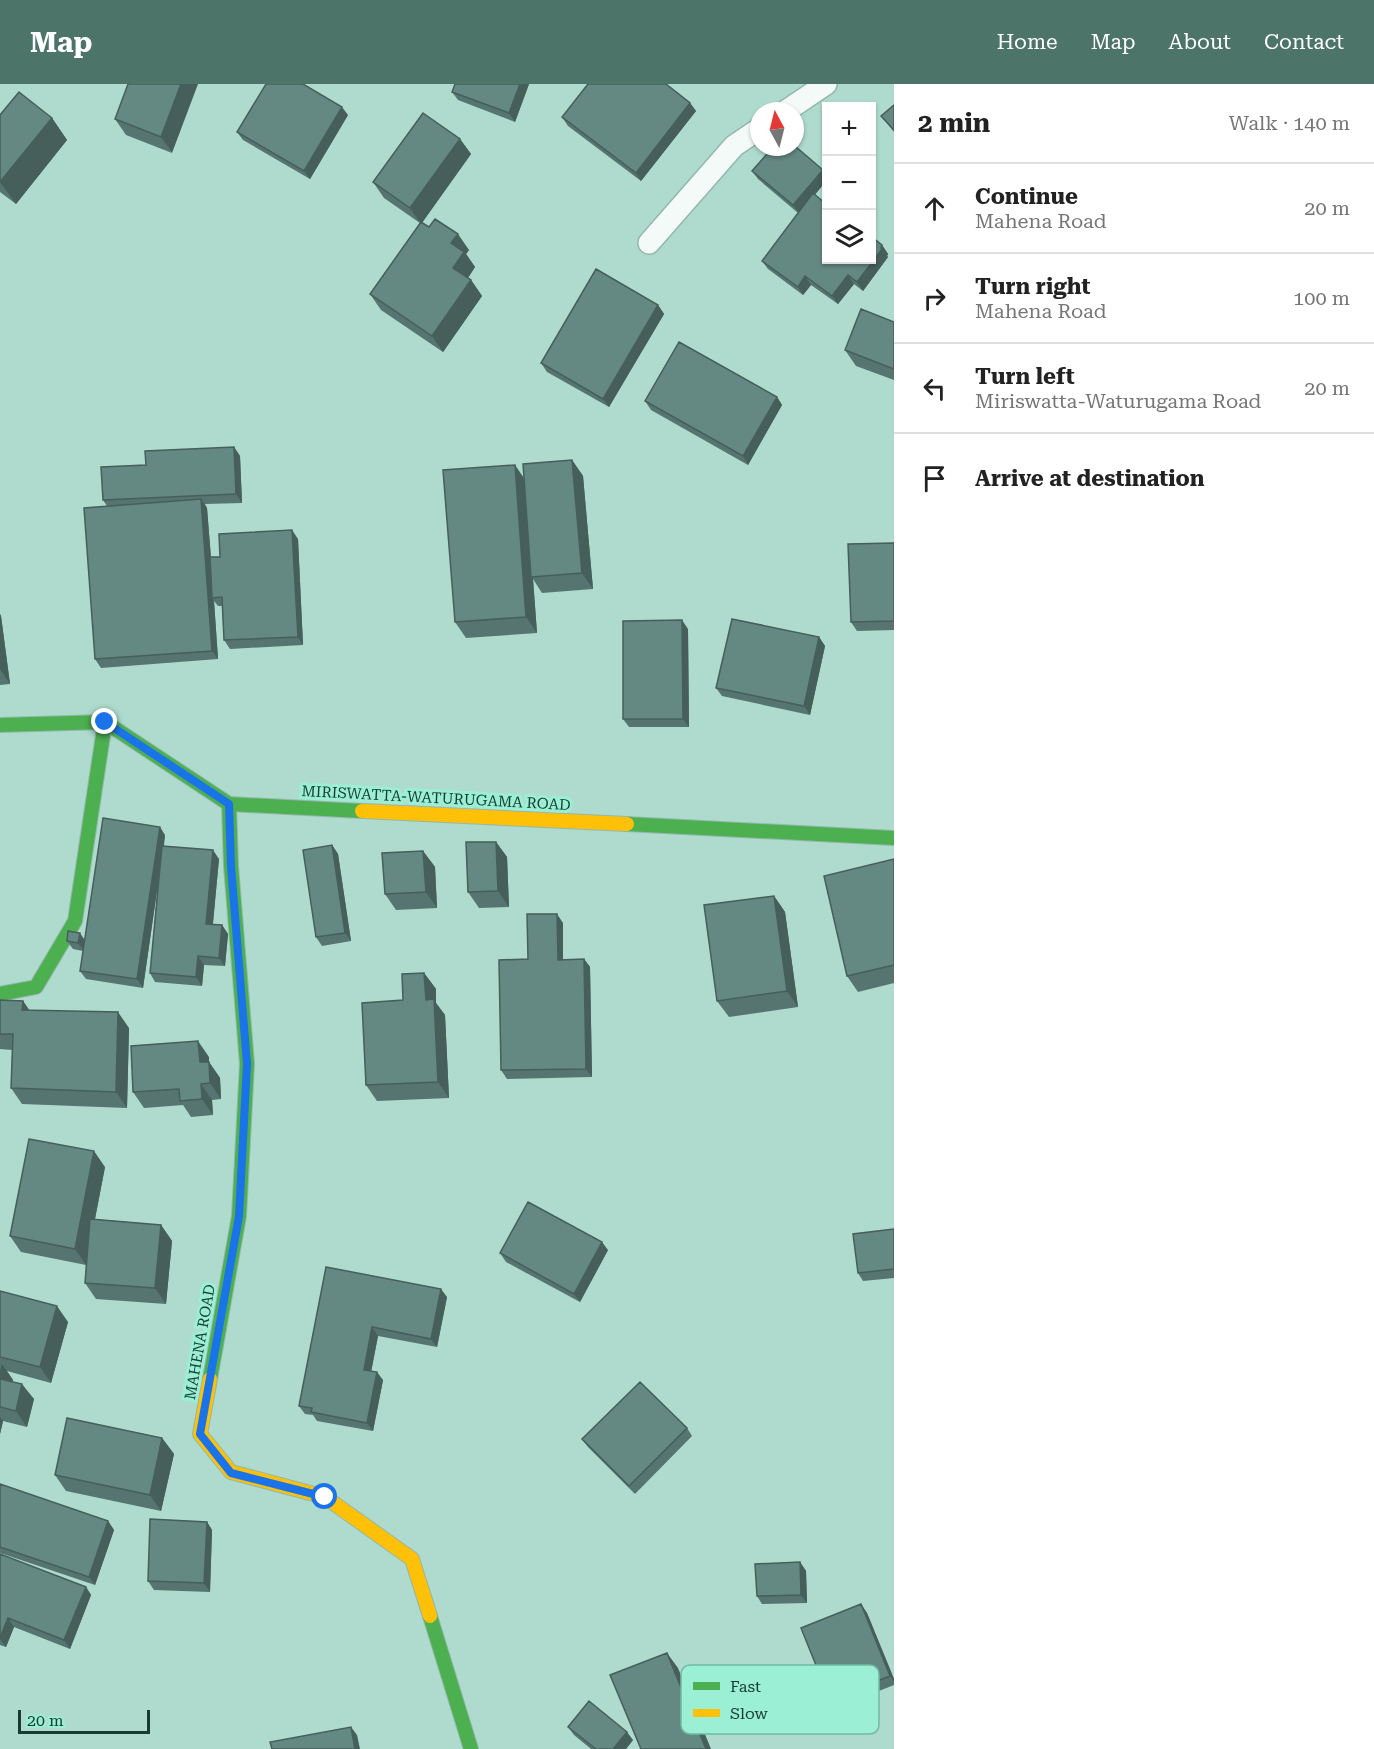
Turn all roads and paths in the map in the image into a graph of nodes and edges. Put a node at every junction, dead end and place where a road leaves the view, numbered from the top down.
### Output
1 (826, 84) edge
2 (799, 102) edge
3 (750, 135) edge
4 (649, 243) dead end
5 (105, 722) junction
6 (0, 725) edge
7 (229, 804) junction
8 (894, 838) edge
9 (0, 994) edge
10 (471, 1749) edge

1 - 2 lane
3 - 4 lane
5 - 6 street
5 - 7 street
5 - 9 street
7 - 8 street, MIRISWATTA-WATURUGAMA ROAD
7 - 10 street, MAHENA ROAD

